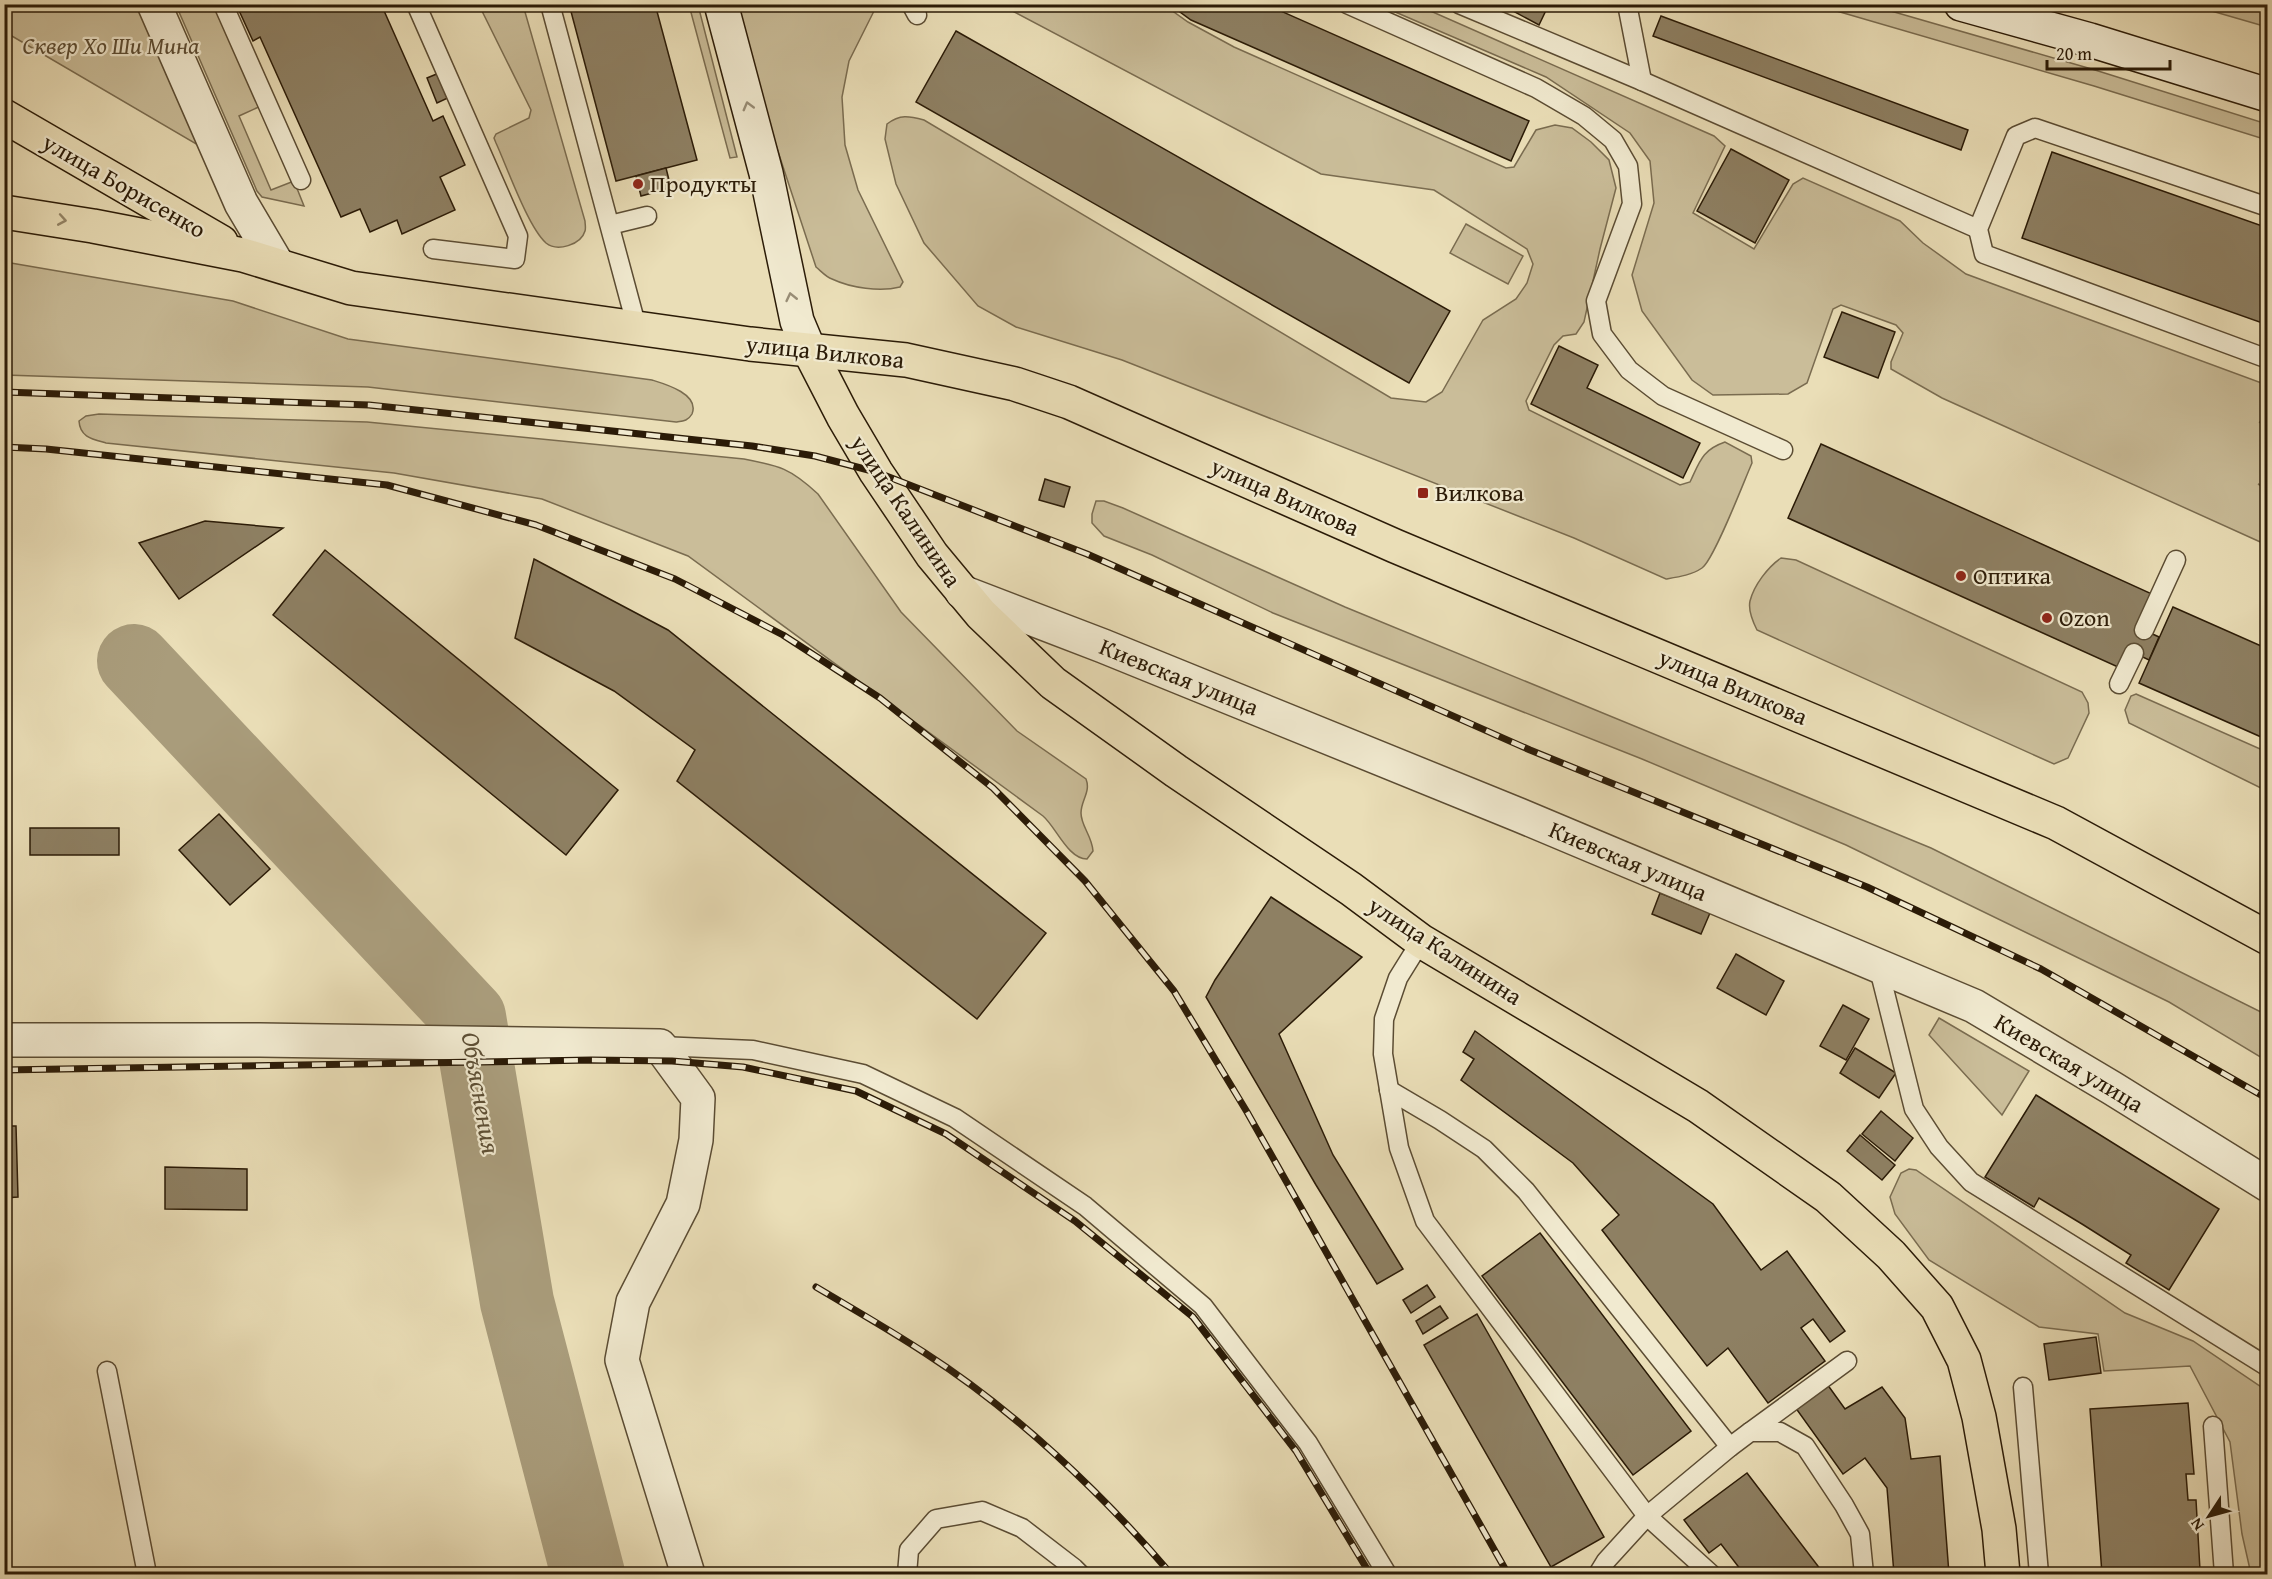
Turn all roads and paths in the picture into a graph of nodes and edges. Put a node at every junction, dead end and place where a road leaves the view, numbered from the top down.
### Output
1 (154, 4) edge
2 (223, 4) edge
3 (416, 4) edge
4 (550, 4) edge
5 (721, 4) edge
6 (1347, 4) edge
7 (1459, 4) edge
8 (1627, 4) edge
9 (1961, 4) edge
10 (1642, 81) junction
11 (2268, 95) edge
12 (4, 116) edge
13 (301, 180) dead end
14 (2268, 207) edge
15 (4, 212) edge
16 (647, 216) dead end
17 (610, 225) junction
18 (1978, 229) junction
19 (433, 249) dead end
20 (243, 255) junction
21 (277, 264) junction
22 (637, 328) junction
23 (810, 352) junction
24 (2268, 359) edge
25 (1783, 450) dead end
26 (2176, 560) dead end
27 (962, 592) junction
28 (2144, 630) dead end
29 (2134, 653) dead end
30 (2120, 684) dead end
31 (2268, 938) edge
32 (1421, 941) junction
33 (1878, 965) junction
34 (4, 1040) edge
35 (660, 1046) junction
36 (1389, 1090) junction
37 (2268, 1185) edge
38 (2265, 1359) edge
39 (1847, 1361) dead end
40 (107, 1371) dead end
41 (2023, 1387) dead end
42 (2213, 1426) dead end
43 (1750, 1432) junction
44 (1730, 1447) junction
45 (1647, 1516) junction
46 (147, 1575) edge
47 (688, 1575) edge
48 (907, 1575) edge
49 (1080, 1575) edge
50 (1387, 1575) edge
51 (1598, 1575) edge
52 (1712, 1575) edge
53 (1864, 1575) edge
54 (2003, 1575) edge
55 (2039, 1575) edge
56 (2224, 1575) edge

1 - 21 street, улица Борисенко
2 - 13 lane
3 - 19 lane
4 - 17 lane
23 -> 5 street
6 - 25 lane
7 - 10 lane
8 - 10 lane
9 - 11 street
10 - 18 lane
12 - 20 main road, улица Борисенко
14 - 18 lane
15 -> 20 main road
16 - 17 lane
17 - 22 lane
18 - 24 lane
20 - 21 main road, улица Вилкова
21 - 22 main road, улица Вилкова
22 - 23 main road, улица Вилкова
23 - 27 main road, улица Калинина
23 - 31 main road, улица Вилкова
26 - 28 lane
27 - 32 main road, улица Калинина
27 - 33 street, Киевская улица
29 - 30 lane
32 - 36 lane
32 - 54 main road, улица Калинина
33 - 37 street, Киевская улица
33 - 38 lane
34 - 35 street
35 - 47 street
35 - 50 lane
36 - 44 lane
36 - 45 lane
39 - 43 lane
40 - 46 lane
41 - 55 lane
42 - 56 lane
43 - 44 lane
43 - 53 lane
44 - 45 lane
45 - 51 lane
45 - 52 lane
48 - 49 lane

